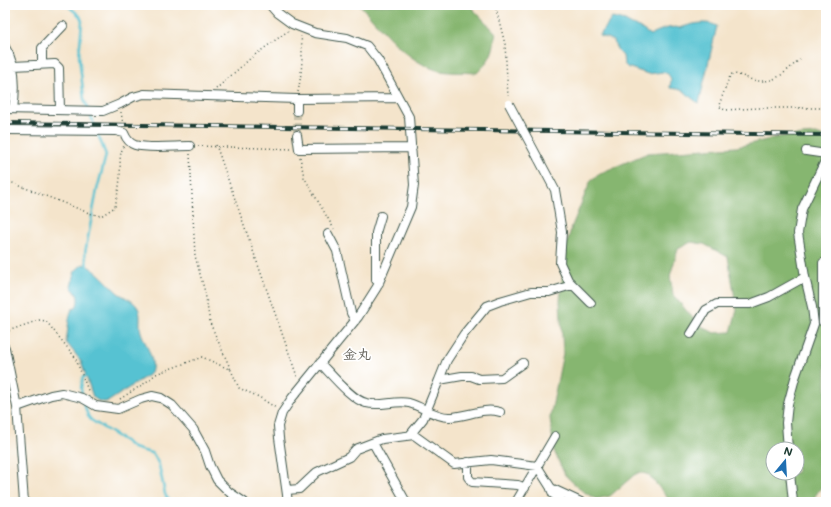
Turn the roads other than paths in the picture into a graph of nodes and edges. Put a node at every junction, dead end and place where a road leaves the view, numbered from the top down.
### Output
1 (270, 5) edge
2 (63, 26) dead end
3 (5, 47) edge
4 (42, 64) junction
5 (13, 66) junction
6 (9, 82) edge
7 (398, 98) junction
8 (297, 99) junction
9 (509, 104) road end
10 (7, 110) edge
11 (60, 110) junction
12 (297, 111) tunnel mouth
13 (5, 130) edge
14 (297, 136) tunnel mouth
15 (190, 146) road end
16 (412, 148) junction
17 (806, 151) dead end
18 (826, 159) edge
19 (381, 216) dead end
20 (328, 234) dead end
21 (823, 263) dead end
22 (805, 277) junction
23 (379, 283) junction
24 (572, 284) junction
25 (591, 303) dead end
26 (355, 321) junction
27 (824, 322) edge
28 (814, 324) junction
29 (691, 334) dead end
30 (5, 348) edge
31 (320, 363) junction
32 (523, 363) dead end
33 (439, 380) junction
34 (17, 407) junction
35 (426, 410) junction
36 (500, 412) dead end
37 (410, 435) junction
38 (555, 436) dead end
39 (787, 441) edge
40 (372, 443) junction
41 (468, 462) junction
42 (537, 466) junction
43 (791, 481) edge
44 (525, 488) junction
45 (551, 488) junction
46 (286, 490) junction
47 (24, 502) edge
48 (244, 502) edge
49 (288, 502) edge
50 (406, 502) edge
51 (516, 502) edge
52 (559, 502) edge
53 (581, 502) edge
54 (793, 502) edge

1 - 7 street
2 - 4 street
3 - 5 street
4 - 5 street
4 - 11 street
5 - 6 street
6 - 10 street
7 - 8 street
7 - 16 street
8 - 11 street
8 - 12 street
9 - 24 street, bridge
10 - 11 street
13 - 15 street
14 - 16 street
16 - 23 street
17 - 18 street
18 - 22 street
19 - 23 street
20 - 26 street
21 - 27 street
22 - 28 street
22 - 29 street
23 - 26 street
24 - 25 street
24 - 33 street
26 - 31 street
27 - 28 street
28 - 39 street
30 - 34 street
31 - 35 street
31 - 46 street
32 - 33 street
33 - 35 street
34 - 47 street
34 - 48 street
35 - 36 street
35 - 37 street
37 - 40 street
37 - 41 street
38 - 42 street
40 - 46 street
40 - 50 street
41 - 42 street
41 - 44 street
42 - 44 street
42 - 45 street
43 - 54 street
44 - 51 street
45 - 52 street
45 - 53 street
46 - 49 street

